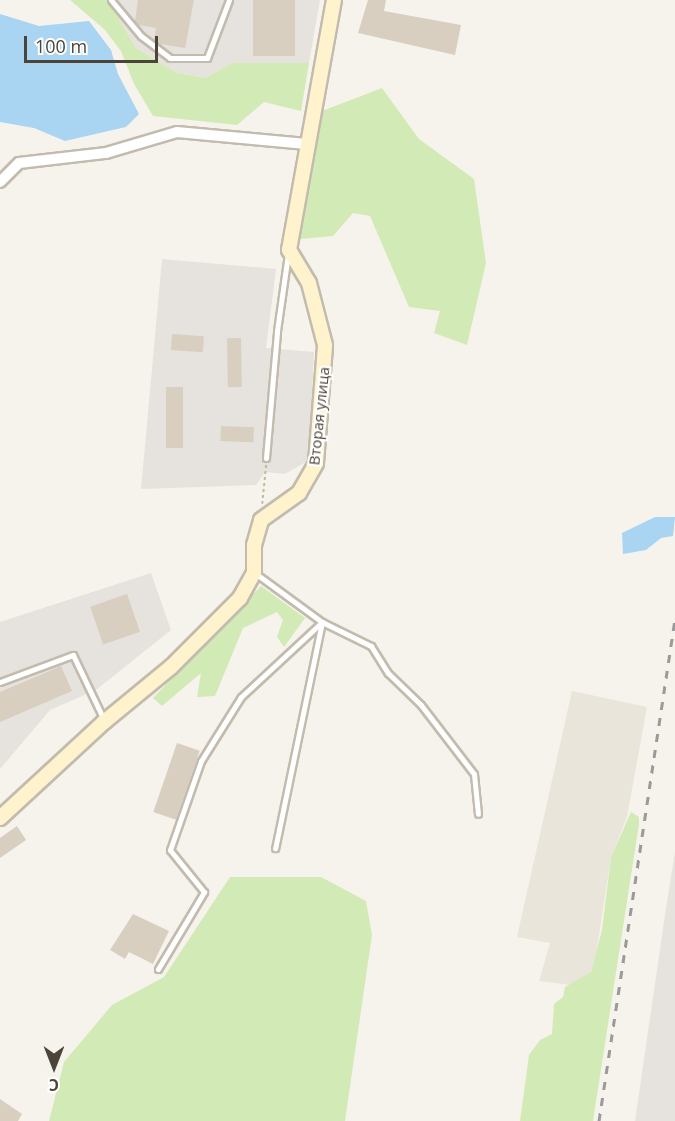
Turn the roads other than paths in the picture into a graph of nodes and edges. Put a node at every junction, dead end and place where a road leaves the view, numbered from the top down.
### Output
1 (111, 0) edge
2 (229, 0) edge
3 (334, 0) edge
4 (306, 144) junction
5 (0, 182) edge
6 (289, 250) junction
7 (266, 458) dead end
8 (254, 573) junction
9 (322, 622) junction
10 (0, 682) edge
11 (104, 722) junction
12 (478, 814) dead end
13 (0, 818) edge
14 (275, 848) dead end
15 (158, 969) dead end

1 - 2 lane
3 - 4 street
4 - 5 street
4 - 6 street
6 - 7 lane
6 - 8 street, Вторая улица
8 - 9 lane
8 - 11 street
9 - 12 lane
9 - 14 lane
9 - 15 lane
10 - 11 lane
11 - 13 street

